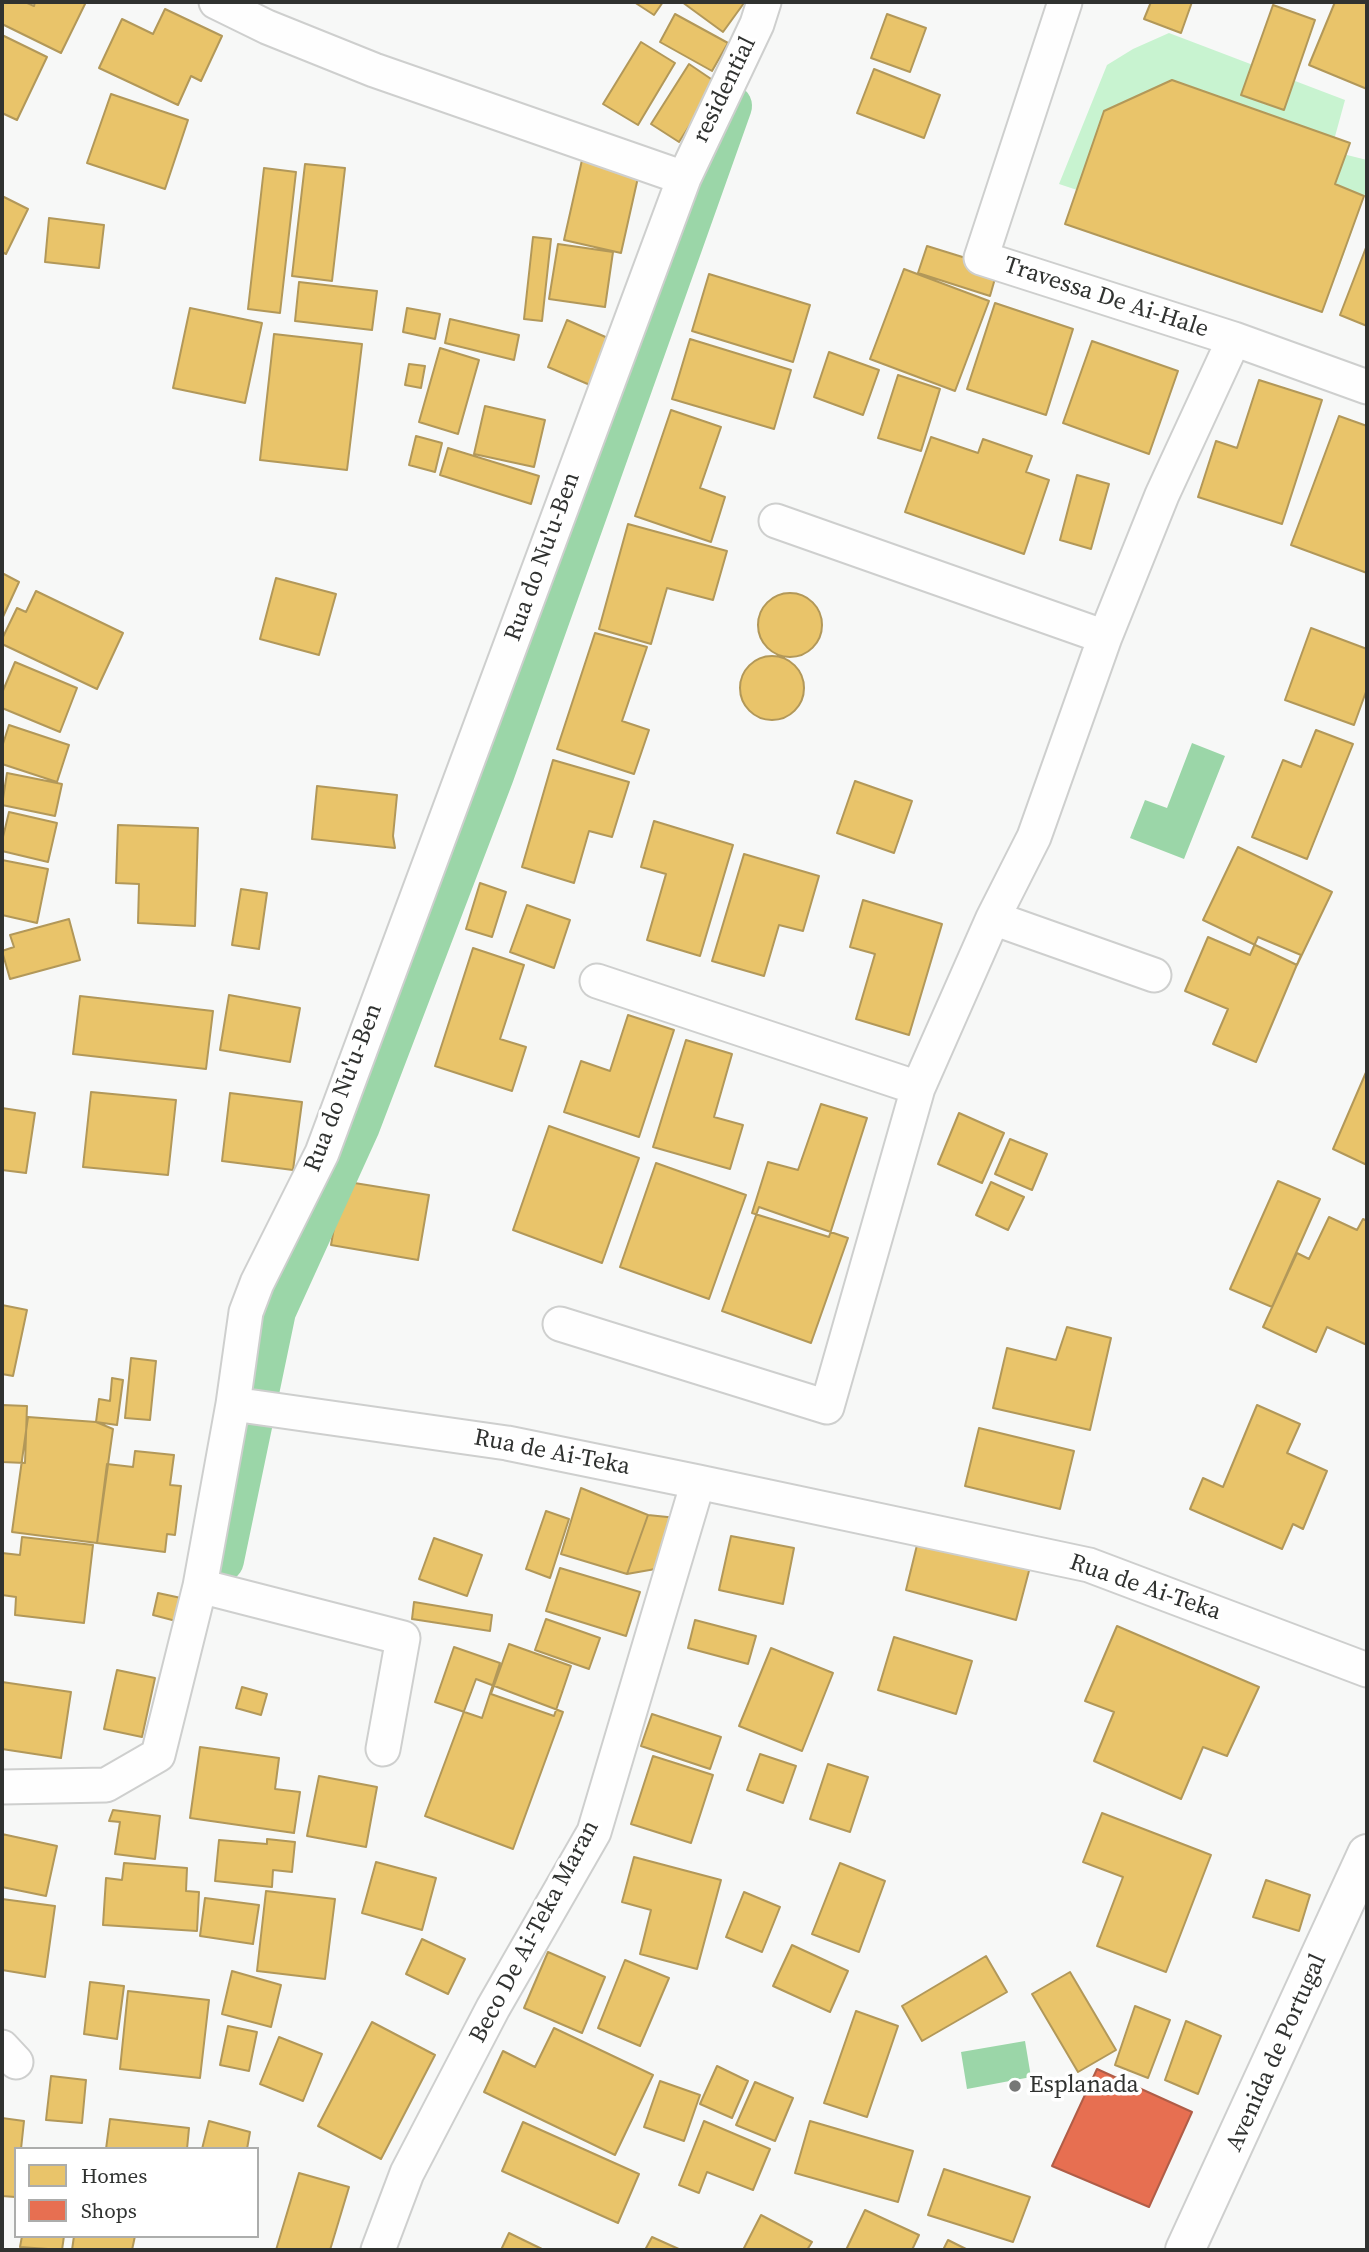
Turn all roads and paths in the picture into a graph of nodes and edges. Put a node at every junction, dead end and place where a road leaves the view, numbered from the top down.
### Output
1 (216, 2) edge
2 (764, 2) edge
3 (1065, 2) edge
4 (684, 177) junction
5 (1234, 339) junction
6 (1367, 387) edge
7 (776, 521) dead end
8 (1105, 637) junction
9 (993, 918) junction
10 (1154, 975) dead end
11 (597, 981) dead end
12 (918, 1088) junction
13 (560, 1324) dead end
14 (233, 1404) junction
15 (698, 1482) junction
16 (200, 1586) junction
17 (1367, 1670) edge
18 (383, 1749) dead end
19 (2, 1787) edge
20 (1367, 1854) edge
21 (378, 2250) edge
22 (1185, 2250) edge

1 - 4 street
2 - 4 street, residential
3 - 5 street, Travessa De Ai-Hale
4 - 14 street, Rua do Nu'u-Ben
5 - 6 street, Travessa De Ai-Hale
5 - 8 street
7 - 8 street
8 - 9 street
9 - 10 street
9 - 12 street
11 - 12 street
12 - 13 street
14 - 15 street, Rua de Ai-Teka
14 - 16 street
15 - 17 street, Rua de Ai-Teka
15 - 21 street, Beco De Ai-Teka Maran
16 - 18 street
16 - 19 street
20 - 22 main road, Avenida de Portugal

